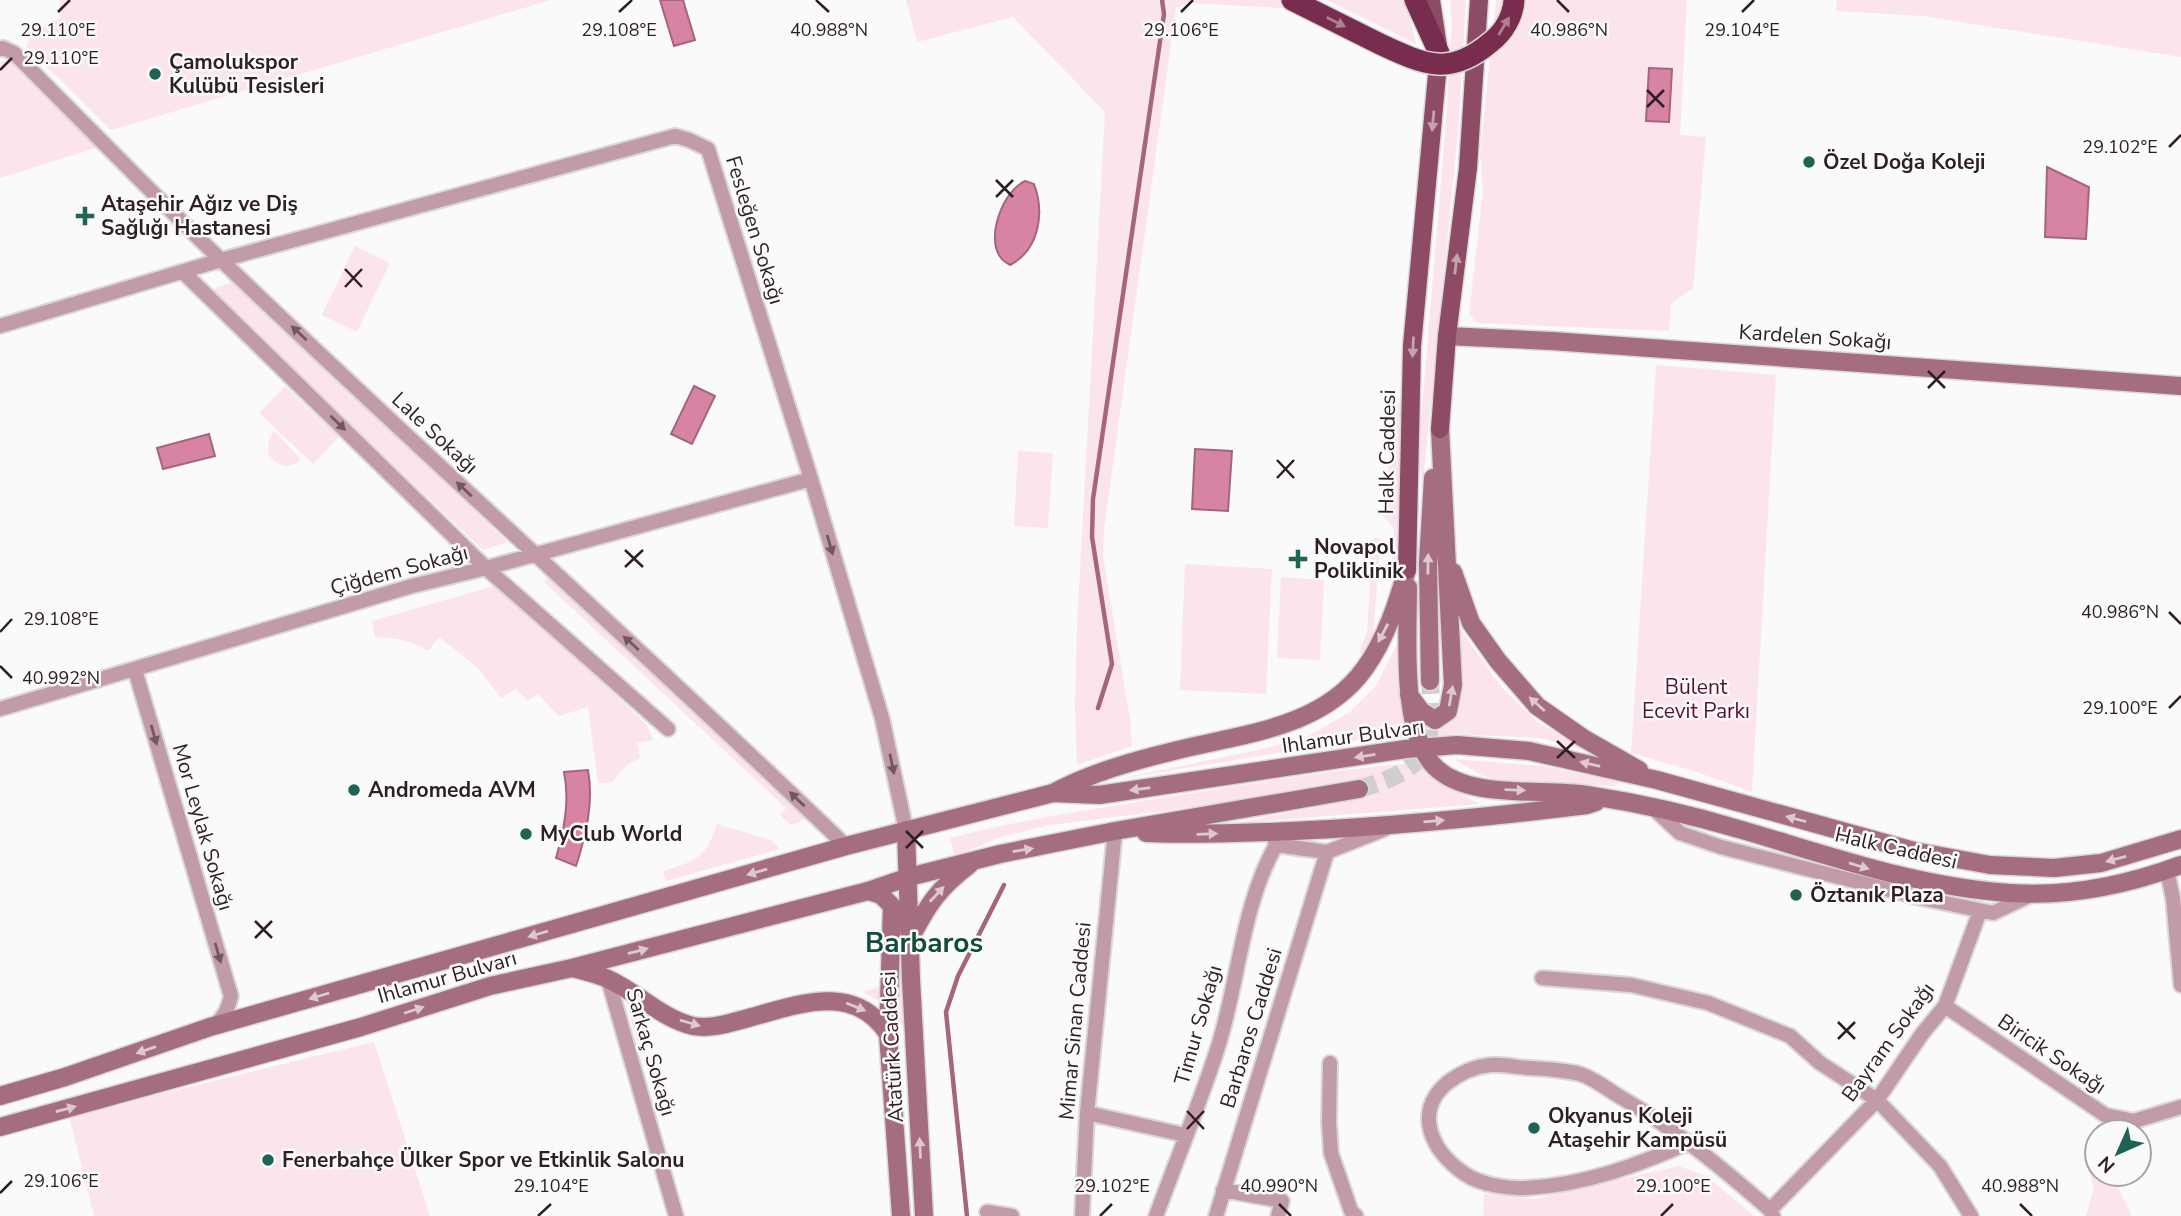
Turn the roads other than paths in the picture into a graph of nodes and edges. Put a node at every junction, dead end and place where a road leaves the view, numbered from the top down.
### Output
1 (1292, 0) edge
2 (1415, 0) edge
3 (1431, 0) edge
4 (1479, 0) edge
5 (1514, 0) edge
6 (0, 49) edge
7 (1439, 53) junction
8 (221, 260) junction
9 (184, 273) junction
10 (0, 326) edge
11 (1447, 336) junction
12 (2181, 386) edge
13 (1440, 429) junction
14 (811, 480) junction
15 (1445, 548) junction
16 (534, 554) junction
17 (486, 568) junction
18 (1408, 570) junction
19 (135, 670) junction
20 (1430, 681) tunnel mouth
21 (1409, 695) junction
22 (0, 709) edge
23 (668, 729) dead end
24 (1422, 749) junction
25 (1657, 780) junction
26 (1359, 789) tunnel mouth
27 (1053, 793) junction
28 (1604, 799) junction
29 (1652, 807) junction
30 (1396, 824) junction
31 (906, 830) junction
32 (1115, 831) junction
33 (1274, 838) junction
34 (2181, 839) edge
35 (846, 846) junction
36 (1327, 852) junction
37 (975, 860) junction
38 (2174, 868) edge
39 (909, 877) junction
40 (868, 891) junction
41 (2034, 893) junction
42 (892, 906) junction
43 (1980, 911) junction
44 (911, 937) junction
45 (572, 968) junction
46 (1542, 978) dead end
47 (608, 979) junction
48 (2181, 985) edge
49 (1945, 1006) junction
50 (210, 1027) junction
51 (888, 1034) junction
52 (1329, 1063) dead end
53 (0, 1096) edge
54 (1877, 1100) junction
55 (2181, 1107) edge
56 (1087, 1113) junction
57 (0, 1127) edge
58 (1185, 1135) junction
59 (1690, 1143) junction
60 (1223, 1190) junction
61 (987, 1212) dead end
62 (1772, 1213) edge
63 (676, 1216) edge
64 (901, 1216) edge
65 (924, 1216) edge
66 (1012, 1216) edge
67 (1082, 1216) edge
68 (1156, 1216) edge
69 (1216, 1216) edge
70 (1278, 1216) edge
71 (1356, 1216) edge
72 (1971, 1216) edge

1 -> 5 highway, bridge
2 - 7 highway
3 - 7 main road, Halk Caddesi
11 -> 4 main road
6 - 8 street, Lale Sokağı
7 -> 18 main road, Halk Caddesi
8 - 9 street, Fesleğen Sokağı
8 - 14 street, Fesleğen Sokağı
16 -> 8 street, Lale Sokağı
9 - 10 street, Fesleğen Sokağı
9 -> 17 street
11 - 12 main road, Kardelen Sokağı
11 - 13 main road
13 - 15 main road
20 -> 13 main road
14 - 16 street, Çiğdem Sokağı
14 -> 31 street, Fesleğen Sokağı
21 -> 15 main road
25 -> 15 main road
16 - 17 street, Çiğdem Sokağı
35 -> 16 street, Lale Sokağı
17 - 19 street, Çiğdem Sokağı
17 - 23 street
18 - 21 main road, Halk Caddesi
18 -> 27 main road, Ihlamur Bulvarı
19 - 22 street, Çiğdem Sokağı
19 -> 50 street, Mor Leylak Sokağı
21 - 24 main road, Halk Caddesi
25 -> 24 main road, Ihlamur Bulvarı
24 -> 27 main road, Ihlamur Bulvarı
24 -> 28 main road, Halk Caddesi
34 -> 25 main road, Halk Caddesi
26 - 32 main road
27 - 31 main road, Ihlamur Bulvarı
28 - 29 main road, Halk Caddesi
30 -> 28 main road, Halk Caddesi
29 -> 41 main road, Halk Caddesi
29 - 43 street
30 - 33 main road, Halk Caddesi
30 - 36 street
31 - 35 main road, Ihlamur Bulvarı
31 - 39 main road, Atatürk Caddesi
32 -> 33 main road, Halk Caddesi
37 -> 32 main road
32 - 56 street, Mimar Sinan Caddesi
33 - 36 street
33 - 58 street, Timur Sokağı
35 -> 50 main road, Ihlamur Bulvarı
36 - 60 street, Barbaros Caddesi
37 - 39 main road
44 -> 37 main road
38 - 41 main road, Halk Caddesi
38 - 48 street
39 - 40 main road, Ihlamur Bulvarı
39 - 42 main road
39 - 44 main road, Atatürk Caddesi
40 - 42 main road
45 -> 40 main road, Ihlamur Bulvarı
41 - 43 street
42 - 51 main road, Atatürk Caddesi
43 - 49 street, Bayram Sokağı
65 -> 44 main road, Atatürk Caddesi
45 - 47 main road
57 -> 45 main road, Ihlamur Bulvarı
46 - 54 street
47 -> 51 main road
47 - 63 street, Sarkaç Sokağı
49 - 54 street, Bayram Sokağı
49 - 55 street, Biricik Sokağı
50 -> 53 main road, Ihlamur Bulvarı
51 - 64 main road, Atatürk Caddesi
52 - 71 street
54 - 62 street, Bayram Sokağı
54 - 72 street
56 - 58 street
56 - 67 street, Mimar Sinan Caddesi
58 - 68 street, Timur Sokağı
59 - 59 street
59 - 62 street
60 - 69 street, Barbaros Caddesi
60 - 70 street
61 - 66 street

